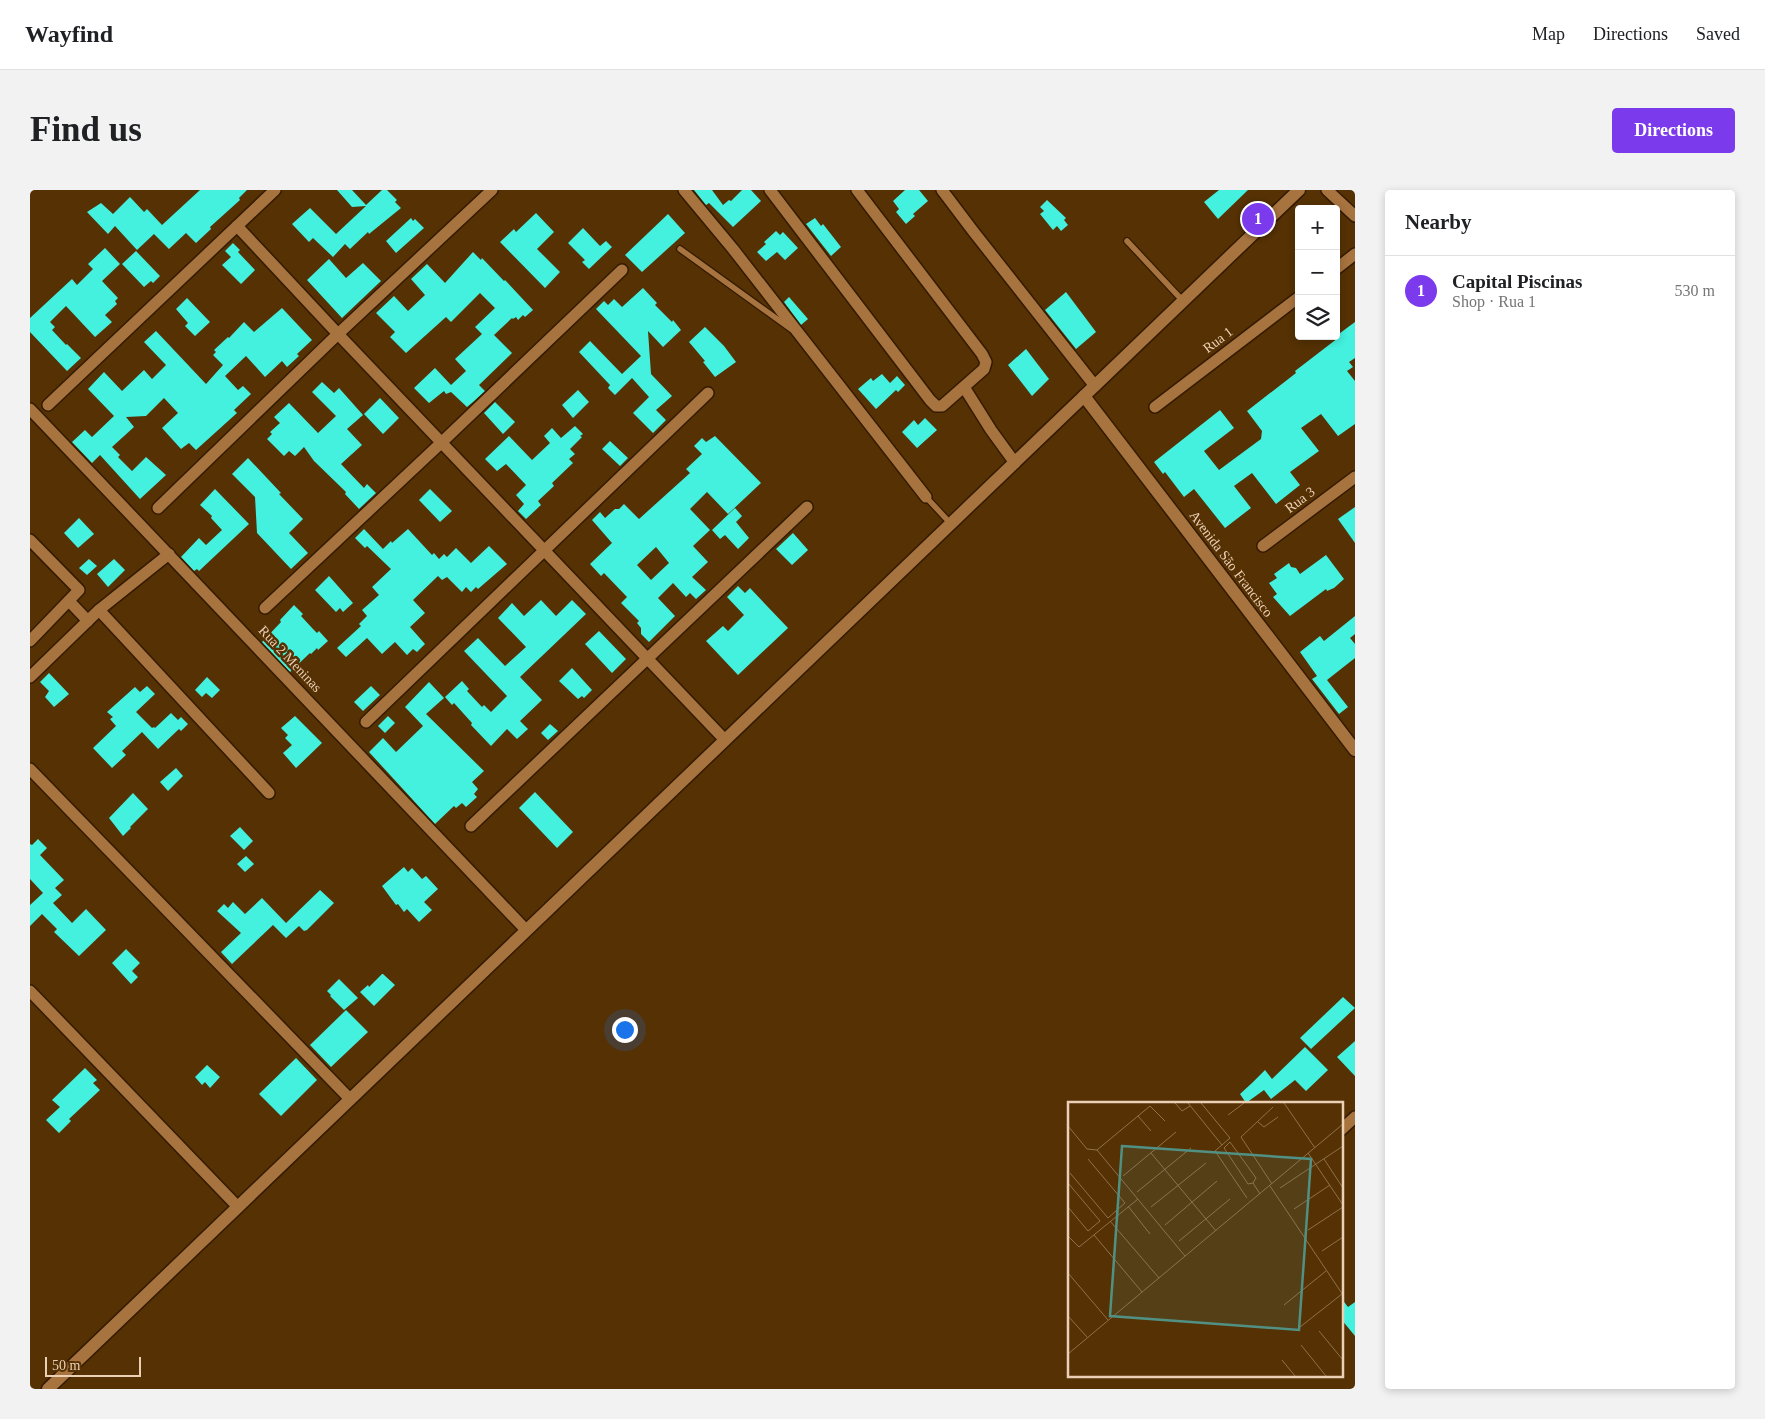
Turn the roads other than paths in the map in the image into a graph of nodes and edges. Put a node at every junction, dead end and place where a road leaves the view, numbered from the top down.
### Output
1 (275, 190) edge
2 (492, 190) edge
3 (684, 190) edge
4 (770, 190) edge
5 (857, 190) edge
6 (942, 190) edge
7 (1298, 190) edge
8 (1327, 190) edge
9 (1355, 216) edge
10 (237, 226) junction
11 (1127, 241) dead end
12 (680, 249) dead end
13 (1355, 254) edge
14 (1340, 266) edge
15 (622, 270) dead end
16 (1295, 300) edge
17 (1183, 301) junction
18 (338, 334) junction
19 (799, 335) junction
20 (1095, 386) junction
21 (964, 387) junction
22 (708, 393) dead end
23 (1084, 396) junction
24 (48, 405) dead end
25 (1155, 407) dead end
26 (30, 409) edge
27 (441, 443) junction
28 (1015, 463) junction
29 (1355, 477) edge
30 (926, 498) joint
31 (158, 508) dead end
32 (807, 508) dead end
33 (951, 524) junction
34 (30, 540) edge
35 (1264, 546) dead end
36 (544, 551) junction
37 (169, 554) junction
38 (69, 600) junction
39 (265, 608) dead end
40 (99, 610) junction
41 (88, 621) junction
42 (30, 641) edge
43 (647, 658) junction
44 (30, 677) edge
45 (366, 722) dead end
46 (724, 740) junction
47 (1355, 750) edge
48 (30, 769) edge
49 (269, 793) dead end
50 (471, 826) dead end
51 (526, 930) junction
52 (30, 990) edge
53 (350, 1100) junction
54 (1355, 1117) edge
55 (1342, 1129) edge
56 (238, 1207) junction
57 (48, 1389) edge

1 - 10 street
2 - 18 street
3 - 19 street
4 - 21 street
5 - 21 street
6 - 20 street
7 - 17 main road
8 - 9 street
10 - 18 street
10 - 24 street
11 - 17 lane
12 - 19 lane
13 - 14 street
15 - 27 street
16 - 25 street, Rua 1
17 - 20 main road
18 - 27 street
18 - 31 street
19 - 30 street
20 - 23 main road
21 - 28 street
22 - 36 street
23 - 28 main road
23 - 47 main road, Avenida São Francisco
26 - 37 street, Rua 2 Meninas
27 - 36 street
27 - 39 street
28 - 33 main road
29 - 35 street, Rua 3
30 - 33 lane
32 - 43 street
33 - 46 main road
34 - 38 street
36 - 43 street
36 - 45 street
37 - 40 street
37 - 51 street, Rua 2 Meninas
38 - 41 street
38 - 42 street
40 - 41 street
40 - 49 street
41 - 44 street
43 - 46 street
43 - 50 street
46 - 51 main road
48 - 53 street
51 - 53 main road
52 - 56 street
53 - 56 main road
54 - 55 street
56 - 57 main road

